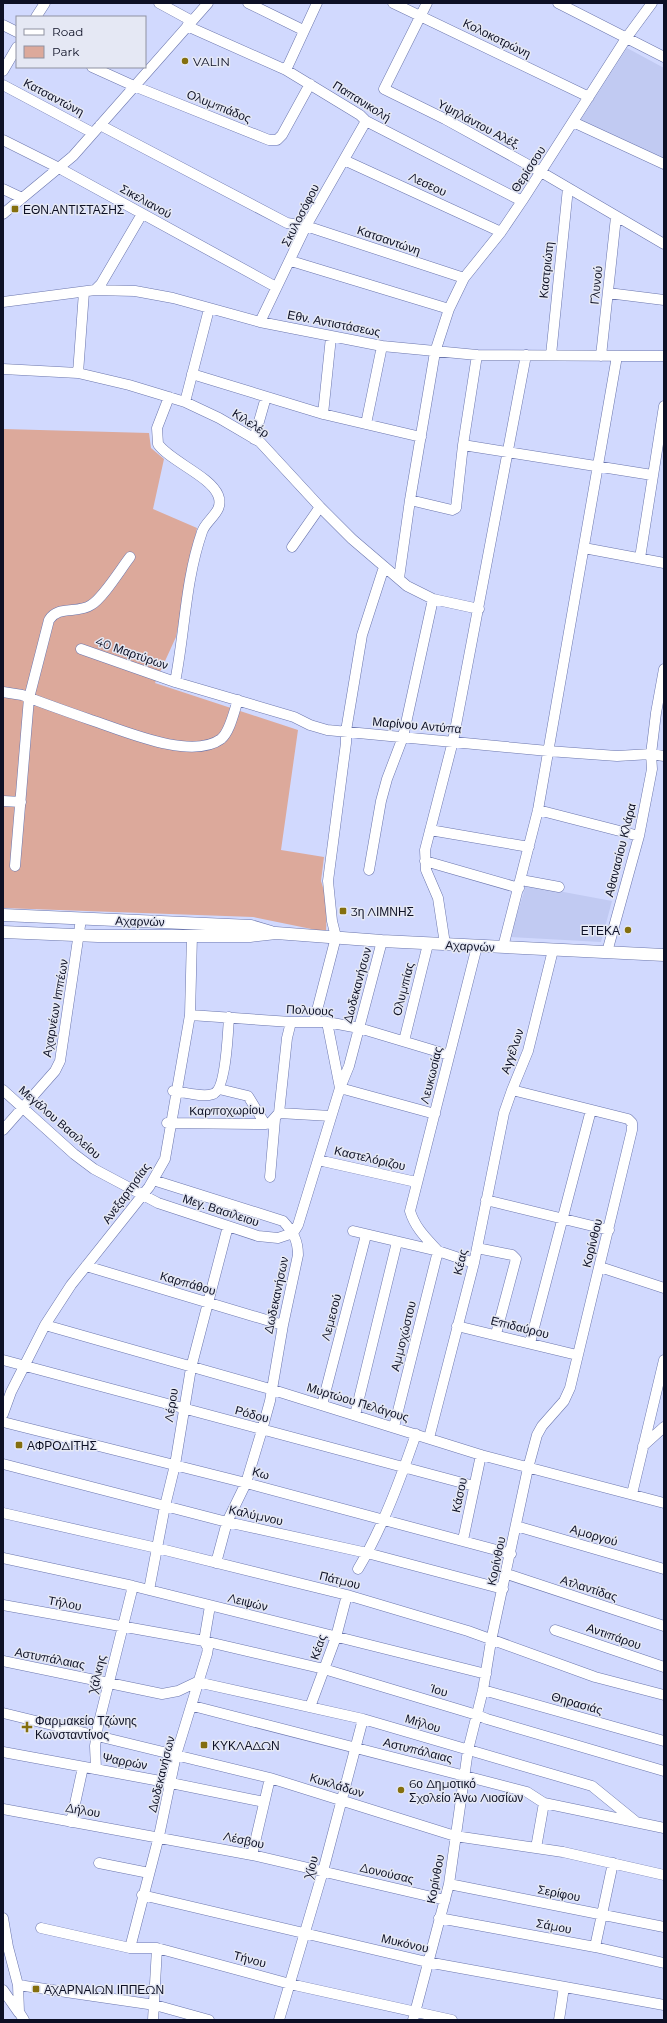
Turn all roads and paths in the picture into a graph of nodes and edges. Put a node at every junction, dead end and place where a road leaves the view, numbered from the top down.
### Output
1 (45, 3) edge
2 (159, 3) edge
3 (208, 3) edge
4 (248, 3) edge
5 (317, 3) edge
6 (393, 3) edge
7 (426, 3) edge
8 (558, 3) edge
9 (652, 3) edge
10 (37, 16) edge
11 (420, 16) junction
12 (190, 24) junction
13 (3, 25) edge
14 (303, 30) junction
15 (16, 32) edge
16 (627, 37) junction
17 (16, 49) edge
18 (664, 57) edge
19 (94, 68) edge
20 (286, 70) junction
21 (3, 71) edge
22 (310, 84) junction
23 (3, 85) edge
24 (134, 86) junction
25 (589, 97) junction
26 (366, 121) junction
27 (573, 122) junction
28 (100, 125) junction
29 (93, 133) junction
30 (3, 140) edge
31 (344, 160) junction
32 (664, 164) edge
33 (59, 168) junction
34 (541, 172) junction
35 (568, 188) junction
36 (3, 189) edge
37 (22, 198) junction
38 (522, 201) junction
39 (3, 214) edge
40 (142, 214) junction
41 (616, 217) junction
42 (306, 226) junction
43 (500, 232) junction
44 (664, 244) edge
45 (291, 261) junction
46 (464, 278) junction
47 (276, 287) junction
48 (95, 290) junction
49 (84, 292) junction
50 (608, 294) junction
51 (664, 300) edge
52 (3, 302) edge
53 (209, 309) junction
54 (449, 309) junction
55 (260, 322) junction
56 (330, 337) junction
57 (382, 346) junction
58 (435, 352) junction
59 (477, 355) junction
60 (526, 355) junction
61 (551, 355) junction
62 (601, 356) junction
63 (618, 356) junction
64 (664, 356) edge
65 (3, 368) edge
66 (78, 373) junction
67 (192, 374) junction
68 (266, 396) junction
69 (169, 397) junction
70 (185, 402) junction
71 (664, 406) edge
72 (323, 414) junction
73 (366, 424) junction
74 (421, 437) junction
75 (254, 439) junction
76 (463, 445) junction
77 (508, 451) junction
78 (598, 465) junction
79 (652, 475) junction
80 (410, 500) junction
81 (320, 508) junction
82 (292, 547) dead end
83 (584, 548) junction
84 (130, 557) dead end
85 (640, 558) junction
86 (664, 563) edge
87 (384, 567) junction
88 (399, 578) junction
89 (433, 599) junction
90 (479, 608) junction
91 (81, 649) dead end
92 (664, 669) edge
93 (175, 682) junction
94 (3, 692) edge
95 (29, 698) junction
96 (238, 700) junction
97 (346, 731) junction
98 (403, 737) junction
99 (453, 741) junction
100 (548, 751) junction
101 (651, 754) junction
102 (664, 756) edge
103 (3, 801) edge
104 (21, 802) junction
105 (538, 810) junction
106 (430, 830) junction
107 (639, 836) junction
108 (529, 847) junction
109 (425, 861) junction
110 (15, 866) dead end
111 (369, 870) dead end
112 (520, 884) junction
113 (559, 887) dead end
114 (3, 915) edge
115 (81, 919) junction
116 (3, 932) edge
117 (276, 933) junction
118 (192, 935) junction
119 (79, 936) junction
120 (336, 937) junction
121 (382, 941) junction
122 (428, 944) junction
123 (445, 944) junction
124 (477, 946) junction
125 (502, 947) junction
126 (553, 950) junction
127 (608, 952) junction
128 (664, 955) edge
129 (190, 1015) junction
130 (229, 1017) junction
131 (291, 1022) junction
132 (314, 1022) junction
133 (327, 1022) junction
134 (359, 1028) junction
135 (404, 1041) junction
136 (450, 1055) junction
137 (340, 1088) junction
138 (220, 1089) junction
139 (3, 1090) edge
140 (512, 1090) junction
141 (175, 1091) junction
142 (24, 1108) junction
143 (591, 1110) junction
144 (435, 1114) junction
145 (277, 1116) junction
146 (331, 1116) junction
147 (628, 1119) joint
148 (170, 1123) junction
149 (265, 1124) junction
150 (3, 1130) edge
151 (318, 1160) junction
152 (270, 1177) dead end
153 (153, 1180) junction
154 (416, 1182) junction
155 (142, 1195) junction
156 (486, 1200) junction
157 (562, 1219) junction
158 (228, 1226) junction
159 (609, 1230) junction
160 (352, 1231) dead end
161 (293, 1233) junction
162 (366, 1235) junction
163 (397, 1242) junction
164 (477, 1248) junction
165 (438, 1251) junction
166 (474, 1263) junction
167 (86, 1266) junction
168 (600, 1267) junction
169 (664, 1288) edge
170 (208, 1302) junction
171 (45, 1325) junction
172 (283, 1325) junction
173 (457, 1326) junction
174 (496, 1334) junction
175 (530, 1342) junction
176 (577, 1355) junction
177 (3, 1360) edge
178 (664, 1360) edge
179 (23, 1366) junction
180 (191, 1368) junction
181 (270, 1390) junction
182 (322, 1405) junction
183 (183, 1409) junction
184 (3, 1414) edge
185 (355, 1415) junction
186 (3, 1422) edge
187 (394, 1427) junction
188 (664, 1427) edge
189 (262, 1430) junction
190 (416, 1434) junction
191 (429, 1438) junction
192 (643, 1446) junction
193 (481, 1455) junction
194 (3, 1464) edge
195 (175, 1464) junction
196 (404, 1468) junction
197 (528, 1468) junction
198 (246, 1483) junction
199 (474, 1486) junction
200 (632, 1494) junction
201 (664, 1503) edge
202 (165, 1506) junction
203 (3, 1513) edge
204 (382, 1519) junction
205 (227, 1522) junction
206 (516, 1526) junction
207 (463, 1540) junction
208 (157, 1548) junction
209 (367, 1553) junction
210 (511, 1554) junction
211 (3, 1558) edge
212 (216, 1563) junction
213 (358, 1569) dead end
214 (664, 1569) edge
215 (507, 1574) junction
216 (133, 1586) junction
217 (503, 1589) junction
218 (149, 1590) junction
219 (347, 1595) junction
220 (3, 1605) edge
221 (210, 1606) junction
222 (664, 1626) edge
223 (122, 1627) junction
224 (555, 1630) dead end
225 (336, 1637) junction
226 (204, 1641) junction
227 (491, 1641) junction
228 (3, 1661) edge
229 (664, 1667) edge
230 (324, 1669) junction
231 (486, 1674) junction
232 (109, 1682) junction
233 (197, 1682) junction
234 (483, 1690) junction
235 (664, 1695) edge
236 (193, 1706) junction
237 (310, 1707) junction
238 (3, 1713) edge
239 (477, 1715) junction
240 (363, 1719) junction
241 (96, 1737) junction
242 (664, 1741) edge
243 (355, 1748) junction
244 (468, 1750) junction
245 (3, 1752) edge
246 (176, 1755) junction
247 (83, 1767) junction
248 (96, 1769) junction
249 (664, 1771) edge
250 (464, 1775) junction
251 (270, 1778) junction
252 (171, 1783) junction
253 (342, 1800) junction
254 (264, 1802) junction
255 (544, 1803) junction
256 (3, 1809) edge
257 (635, 1821) junction
258 (72, 1822) junction
259 (664, 1828) edge
260 (159, 1836) junction
261 (455, 1836) junction
262 (536, 1848) junction
263 (252, 1855) junction
264 (99, 1863) dead end
265 (613, 1863) junction
266 (324, 1871) junction
267 (149, 1873) junction
268 (664, 1875) edge
269 (449, 1884) junction
270 (142, 1895) junction
271 (445, 1900) junction
272 (602, 1914) junction
273 (3, 1918) edge
274 (440, 1918) junction
275 (664, 1927) edge
276 (41, 1928) dead end
277 (305, 1933) junction
278 (595, 1947) junction
279 (130, 1948) junction
280 (157, 1948) junction
281 (6, 1951) edge
282 (427, 1962) junction
283 (664, 1963) edge
284 (18, 1984) junction
285 (290, 1984) junction
286 (564, 1987) junction
287 (3, 1990) edge
288 (155, 2005) junction
289 (664, 2005) edge
290 (414, 2016) edge
291 (21, 2017) edge
292 (153, 2020) edge
293 (210, 2020) edge
294 (279, 2020) edge
295 (452, 2020) edge
296 (558, 2020) edge

1 - 10 street
2 - 12 street, Παπανικολή
3 - 12 street
4 - 14 street
5 - 14 street
6 - 11 street, Κολοκοτρώνη
7 - 11 street
8 - 16 street
9 - 16 street, Θερίσσου
11 - 25 street, Κολοκοτρώνη
11 - 34 street, Υψηλάντου Αλέξ.
12 - 20 street, Παπανικολή
12 - 24 street
13 - 15 street
14 - 20 street
16 - 18 street
16 - 25 street, Θερίσσου
17 - 21 street
19 - 24 street, Ολυμπιάδος
20 - 22 street, Παπανικολή
22 - 24 street, Ολυμπιάδος
22 - 26 street, Παπανικολή
23 - 29 street, Κατσαντώνη
24 - 28 street
25 - 27 street, Θερίσσου
26 - 31 street, Σκυλοσόφου
26 - 38 street, Παπανικολή
27 - 32 street
27 - 34 street, Θερίσσου
28 - 29 street
28 - 42 street, Κατσαντώνη
29 - 33 street
30 - 33 street, Σικελιανού
31 - 42 street, Σκυλοσόφου
31 - 43 street, Λεσεου
33 - 37 street
33 - 40 street, Σικελιανού
34 - 35 street, Υψηλάντου Αλέξ.
34 - 38 street, Θερίσσου
35 - 41 street, Υψηλάντου Αλέξ.
35 - 61 street, Καστριώτη
36 - 37 street
37 - 39 street
38 - 43 street, Θερίσσου
40 - 47 street, Σικελιανού
40 - 48 street
41 - 44 street, Υψηλάντου Αλέξ.
41 - 50 street, Γλυνού
42 - 45 street, Σκυλοσόφου
42 - 46 street, Κατσαντώνη
43 - 46 street, Θερίσσου
45 - 47 street, Σκυλοσόφου
45 - 54 street
46 - 54 street, Θερίσσου
47 - 55 street, Σκυλοσόφου
48 - 49 street, Εθν. Αντιστάσεως
48 - 53 street, Εθν. Αντιστάσεως
49 - 52 street, Εθν. Αντιστάσεως
49 - 66 street
50 - 51 street
50 - 62 street, Γλυνού
53 - 55 street, Εθν. Αντιστάσεως
53 - 67 street
54 - 58 street, Θερίσσου
55 - 56 street, Εθν. Αντιστάσεως
56 - 57 street, Εθν. Αντιστάσεως
56 - 72 street
57 - 58 street, Εθν. Αντιστάσεως
57 - 73 street
58 - 59 street, Εθν. Αντιστάσεως
58 - 74 street, Θερίσσου
59 - 60 street, Εθν. Αντιστάσεως
59 - 76 street
60 - 61 street, Εθν. Αντιστάσεως
60 - 77 street
61 - 62 street, Εθν. Αντιστάσεως
62 - 63 street, Εθν. Αντιστάσεως
63 - 64 street, Εθν. Αντιστάσεως
63 - 78 street
65 - 66 street, Κιλελέρ
66 - 69 street, Κιλελέρ
67 - 68 street
67 - 70 street
68 - 72 street
68 - 75 street
69 - 70 street, Κιλελέρ
69 - 93 street
70 - 75 street, Κιλελέρ
71 - 79 street
72 - 73 street
73 - 74 street
74 - 80 street, Θερίσσου
75 - 81 street, Κιλελέρ
76 - 77 street
76 - 80 street
77 - 78 street
77 - 90 street
78 - 79 street
78 - 83 street
79 - 85 street
80 - 88 street, Θερίσσου
81 - 82 street
81 - 87 street, Κιλελέρ
83 - 85 street
83 - 100 street
84 - 95 street
85 - 86 street
87 - 88 street, Κιλελέρ
87 - 97 street
88 - 89 street, Κιλελέρ
89 - 90 street, Κιλελέρ
89 - 98 street
90 - 99 street
91 - 93 street, 40 Μαρτύρων
92 - 101 street, Αθανασίου Κλάρα
93 - 96 street, Μαρίνου Αντύπα
94 - 95 street
95 - 96 street
95 - 104 street
96 - 97 street, Μαρίνου Αντύπα
97 - 98 street, Μαρίνου Αντύπα
97 - 120 street
98 - 99 street, Μαρίνου Αντύπα
98 - 111 street
99 - 100 street, Μαρίνου Αντύπα
99 - 106 street
100 - 101 street, Μαρίνου Αντύπα
100 - 105 street
101 - 102 street, Μαρίνου Αντύπα
101 - 107 street, Αθανασίου Κλάρα
103 - 104 street
104 - 110 street
105 - 107 street
105 - 108 street
106 - 108 street
106 - 109 street
107 - 127 street, Αθανασίου Κλάρα
108 - 112 street
109 - 112 street
109 - 123 street
112 - 113 street
112 - 125 street
114 - 115 main road, Αχαρνών
115 - 117 main road, Αχαρνών
115 - 119 street, Αχαρνέων Ιππέων
116 - 119 main road, Αχαρνών
117 - 118 main road, Αχαρνών
117 - 120 main road, Αχαρνών
118 - 119 main road, Αχαρνών
118 - 129 street, Ανεξαρτησίας
119 - 142 street, Αχαρνέων Ιππέων
120 - 121 main road, Αχαρνών
120 - 132 street
121 - 122 main road, Αχαρνών
121 - 134 street, Δωδεκανήσων
122 - 123 main road, Αχαρνών
122 - 135 street, Ολυμπίας
123 - 124 main road, Αχαρνών
124 - 125 main road, Αχαρνών
124 - 136 street, Λευκωσίας
125 - 126 main road, Αχαρνών
126 - 127 main road, Αχαρνών
126 - 140 street, Αγγέλων
127 - 128 main road, Αχαρνών
129 - 130 street, Πολυους
129 - 141 street, Ανεξαρτησίας
130 - 131 street, Πολυους
130 - 138 street
131 - 132 street, Πολυους
131 - 145 street
132 - 133 street, Πολυους
133 - 134 street, Πολυους
133 - 137 street
134 - 135 street, Πολυους
134 - 137 street, Δωδεκανήσων
135 - 136 street, Πολυους
136 - 144 street, Λευκωσίας
137 - 144 street
137 - 146 street, Δωδεκανήσων
138 - 141 street
138 - 149 street
139 - 142 street, Μεγάλου Βασιλείου
140 - 143 street, Αγγέλων
140 - 156 street, Κέας
141 - 148 street, Ανεξαρτησίας
142 - 150 street, Αχαρνέων Ιππέων
142 - 155 street, Μεγάλου Βασιλείου
143 - 147 street, Αγγέλων
143 - 157 street
144 - 154 street, Λευκωσίας
145 - 146 street, Καρποχωρίου
145 - 149 street, Καρποχωρίου
145 - 152 street
146 - 151 street, Δωδεκανήσων
147 - 159 street, Κορίνθου
148 - 149 street, Καρποχωρίου
148 - 153 street, Ανεξαρτησίας
151 - 154 street, Καστελόριζου
151 - 161 street, Δωδεκανήσων
153 - 155 street, Ανεξαρτησίας
153 - 161 street
154 - 165 street, Λευκωσίας
155 - 158 street, Μεγ. Βασιλειου
155 - 167 street, Ανεξαρτησίας
156 - 157 street
156 - 164 street, Κέας
157 - 159 street
157 - 175 street
158 - 161 street, Μεγ. Βασιλειου
158 - 170 street, Λέρου
159 - 168 street, Κορίνθου
160 - 162 street
161 - 172 street, Δωδεκανήσων
162 - 163 street
162 - 182 street, Λεμεσού
163 - 165 street
163 - 185 street
164 - 166 street, Κέας
164 - 174 street
165 - 166 street
165 - 187 street, Αμμοχώστου
166 - 173 street, Κέας
167 - 170 street, Καρπάθου
167 - 171 street, Ανεξαρτησίας
168 - 169 street
168 - 176 street, Κορίνθου
170 - 172 street, Καρπάθου
170 - 180 street, Λέρου
171 - 179 street, Ανεξαρτησίας
171 - 180 street, Μυρτώου Πελάγους
172 - 181 street, Δωδεκανήσων
173 - 174 street, Επιδαύρου
173 - 191 street, Κέας
174 - 175 street, Επιδαύρου
175 - 176 street, Επιδαύρου
176 - 197 street, Κορίνθου
177 - 179 street, Ρόδου
178 - 192 street
179 - 183 street, Ρόδου
179 - 184 street, Ανεξαρτησίας
180 - 181 street, Μυρτώου Πελάγους
180 - 183 street, Λέρου
181 - 182 street, Μυρτώου Πελάγους
181 - 189 street, Δωδεκανήσων
182 - 185 street, Μυρτώου Πελάγους
183 - 189 street, Ρόδου
183 - 195 street, Λέρου
185 - 187 street, Μυρτώου Πελάγους
186 - 195 street, Κω
187 - 190 street, Μυρτώου Πελάγους
188 - 192 street
189 - 196 street, Ρόδου
189 - 198 street, Δωδεκανήσων
190 - 191 street, Μυρτώου Πελάγους
190 - 196 street
191 - 193 street, Μυρτώου Πελάγους
192 - 200 street
193 - 197 street, Μυρτώου Πελάγους
193 - 199 street, Κάσου
194 - 202 street, Καλύμνου
195 - 198 street, Κω
195 - 202 street, Λέρου
196 - 199 street, Ρόδου
196 - 204 street
197 - 200 street, Μυρτώου Πελάγους
197 - 206 street, Κορίνθου
198 - 204 street, Κω
198 - 205 street, Δωδεκανήσων
199 - 207 street, Κάσου
200 - 201 street, Μυρτώου Πελάγους
202 - 205 street, Καλύμνου
202 - 208 street, Λέρου
203 - 208 street, Πάτμου
204 - 207 street, Κω
204 - 209 street
205 - 209 street, Καλύμνου
205 - 212 street, Δωδεκανήσων
206 - 210 street, Κορίνθου
206 - 214 street, Αμοργού
207 - 210 street, Κω
208 - 212 street, Πάτμου
208 - 218 street, Λέρου
209 - 213 street
209 - 217 street, Καλύμνου
210 - 215 street, Κορίνθου
211 - 216 street, Λειψών
212 - 219 street, Πάτμου
215 - 217 street, Κορίνθου
215 - 222 street, Ατλαντίδας
216 - 218 street, Λειψών
216 - 223 street, Χάλκης
217 - 227 street, Κορίνθου
218 - 221 street, Λειψών
219 - 225 street, Κέας
219 - 227 street, Πάτμου
220 - 223 street, Τήλου
221 - 225 street, Λειψών
221 - 226 street, Δωδεκανήσων
223 - 226 street, Τήλου
223 - 232 street, Χάλκης
224 - 229 street, Αντιπάρου
225 - 230 street, Κέας
225 - 231 street, Λειψών
226 - 230 street, Ίου
226 - 233 street, Δωδεκανήσων
227 - 231 street, Κορίνθου
227 - 235 street, Πάτμου
228 - 232 street, Αστυπάλαιας
230 - 237 street, Κέας
230 - 239 street, Ίου
231 - 234 street, Κορίνθου
232 - 233 street, Αστυπάλαιας
232 - 241 street, Χάλκης
233 - 236 street, Δωδεκανήσων
233 - 237 street, Μήλου
234 - 239 street, Κορίνθου
234 - 242 street, Θηρασιάς
236 - 243 street, Αστυπάλαιας
236 - 246 street, Δωδεκανήσων
237 - 240 street, Μήλου
238 - 241 street, Κυκλάδων
239 - 244 street, Κορίνθου
239 - 249 street, Ίου
240 - 243 street, Χίου
240 - 244 street, Μήλου
241 - 246 street, Κυκλάδων
241 - 248 street, Χάλκης
243 - 250 street, Αστυπάλαιας
243 - 253 street, Χίου
244 - 250 street, Κορίνθου
244 - 257 street, Μήλου
245 - 247 street, Ψαρρών
246 - 251 street, Κυκλάδων
246 - 252 street, Δωδεκανήσων
247 - 248 street, Ψαρρών
247 - 258 street
248 - 252 street, Ψαρρών
250 - 255 street, Αστυπάλαιας
250 - 261 street, Κορίνθου
251 - 253 street, Κυκλάδων
251 - 254 street
252 - 254 street, Ψαρρών
252 - 260 street, Δωδεκανήσων
253 - 261 street, Κυκλάδων
253 - 266 street, Χίου
254 - 263 street
255 - 257 street, Αστυπάλαιας
255 - 262 street
256 - 258 street, Δήλου
257 - 259 street, Μήλου
258 - 260 street, Δήλου
260 - 263 street, Λέσβου
260 - 267 street, Δωδεκανήσων
261 - 262 street, Κυκλάδων
261 - 269 street, Κορίνθου
262 - 265 street, Κυκλάδων
263 - 266 street, Λέσβου
264 - 267 street
265 - 268 street, Κυκλάδων
265 - 272 street
266 - 271 street, Δονούσας
266 - 277 street, Χίου
267 - 270 street, Δωδεκανήσων
269 - 271 street, Κορίνθου
269 - 272 street, Σερίφου
270 - 277 street, Μυκόνου
270 - 279 street, Δωδεκανήσων
271 - 274 street, Κορίνθου
272 - 275 street, Σερίφου
272 - 278 street
273 - 281 street
274 - 278 street, Σάμου
274 - 282 street, Κορίνθου
276 - 279 street, Τήνου
277 - 282 street, Μυκόνου
277 - 285 street, Χίου
278 - 283 street, Σάμου
279 - 280 street, Τήνου
280 - 285 street, Τήνου
280 - 288 street
281 - 284 street
282 - 286 street, Μυκόνου
282 - 290 street, Κορίνθου
284 - 288 street
284 - 291 street
285 - 290 street, Τήνου
285 - 294 street, Χίου
286 - 289 street, Μυκόνου
286 - 296 street
287 - 291 street
288 - 292 street
288 - 293 street
290 - 295 street, Τήνου

